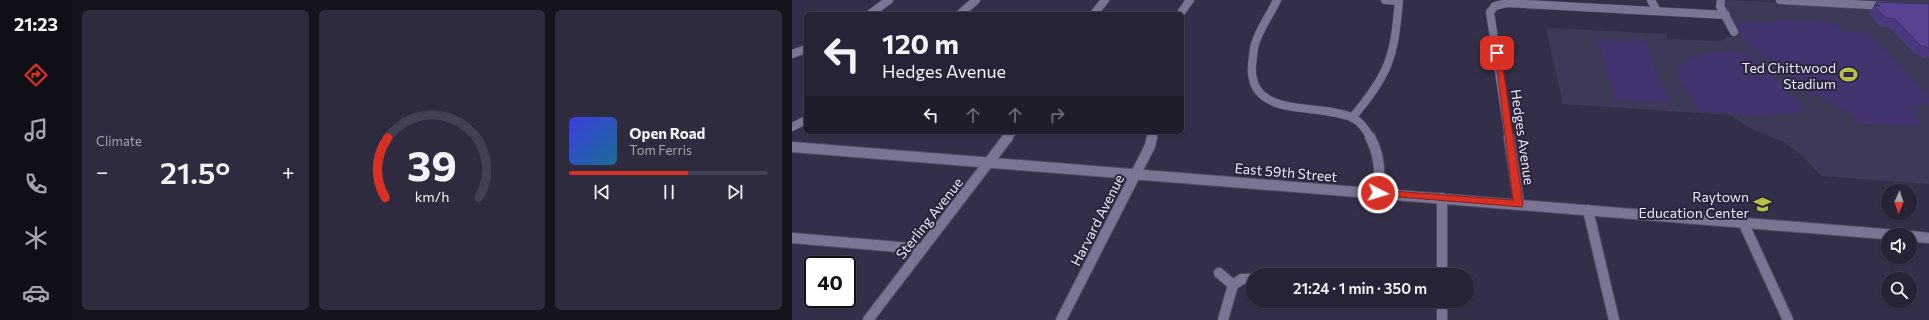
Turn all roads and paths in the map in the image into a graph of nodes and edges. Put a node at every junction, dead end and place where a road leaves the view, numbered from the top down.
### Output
1 (889, 0) edge
2 (976, 0) edge
3 (1105, 0) edge
4 (1190, 0) edge
5 (1277, 0) edge
6 (1385, 0) edge
7 (1399, 0) edge
8 (1651, 0) edge
9 (1721, 0) edge
10 (1780, 0) edge
11 (1893, 6) edge
12 (1657, 11) junction
13 (873, 12) edge
14 (962, 12) edge
15 (1096, 12) edge
16 (1181, 12) edge
17 (1726, 15) junction
18 (1734, 32) dead end
19 (804, 50) edge
20 (792, 54) edge
21 (1352, 118) junction
22 (804, 121) edge
23 (792, 127) edge
24 (1011, 134) edge
25 (1153, 134) edge
26 (792, 147) edge
27 (990, 162) junction
28 (1136, 174) junction
29 (1378, 193) junction
30 (1442, 198) junction
31 (1518, 204) junction
32 (1588, 210) junction
33 (1743, 222) junction
34 (1881, 234) edge
35 (1917, 237) edge
36 (792, 238) edge
37 (1929, 238) edge
38 (922, 249) junction
39 (1442, 268) edge
40 (1219, 273) dead end
41 (1246, 278) edge
42 (1233, 285) junction
43 (1442, 308) edge
44 (868, 320) edge
45 (1061, 320) edge
46 (1223, 320) edge
47 (1442, 320) edge
48 (1614, 320) edge
49 (1788, 320) edge

1 - 13 street
2 - 14 street
3 - 15 street
4 - 16 street
5 - 21 street
6 - 7 street
7 - 21 street
8 - 12 street
9 - 17 street
10 - 11 street
12 - 17 street
12 - 31 street, Hedges Avenue
17 - 18 street
19 - 20 street
21 - 29 street
22 - 23 street
24 - 27 street, Sterling Avenue
25 - 28 street, Harvard Avenue
26 - 27 street, East 59th Street
27 - 28 street, East 59th Street
27 - 38 street, Sterling Avenue
28 - 29 street, East 59th Street
28 - 45 street, Harvard Avenue
29 - 30 street, East 59th Street
30 - 31 street, East 59th Street
30 - 39 street
31 - 32 street, East 59th Street
32 - 33 street, East 59th Street
32 - 48 street
33 - 34 street, East 59th Street
33 - 49 street
35 - 37 street
36 - 38 street
38 - 44 street, Sterling Avenue
40 - 42 street
41 - 42 street
42 - 46 street
43 - 47 street

